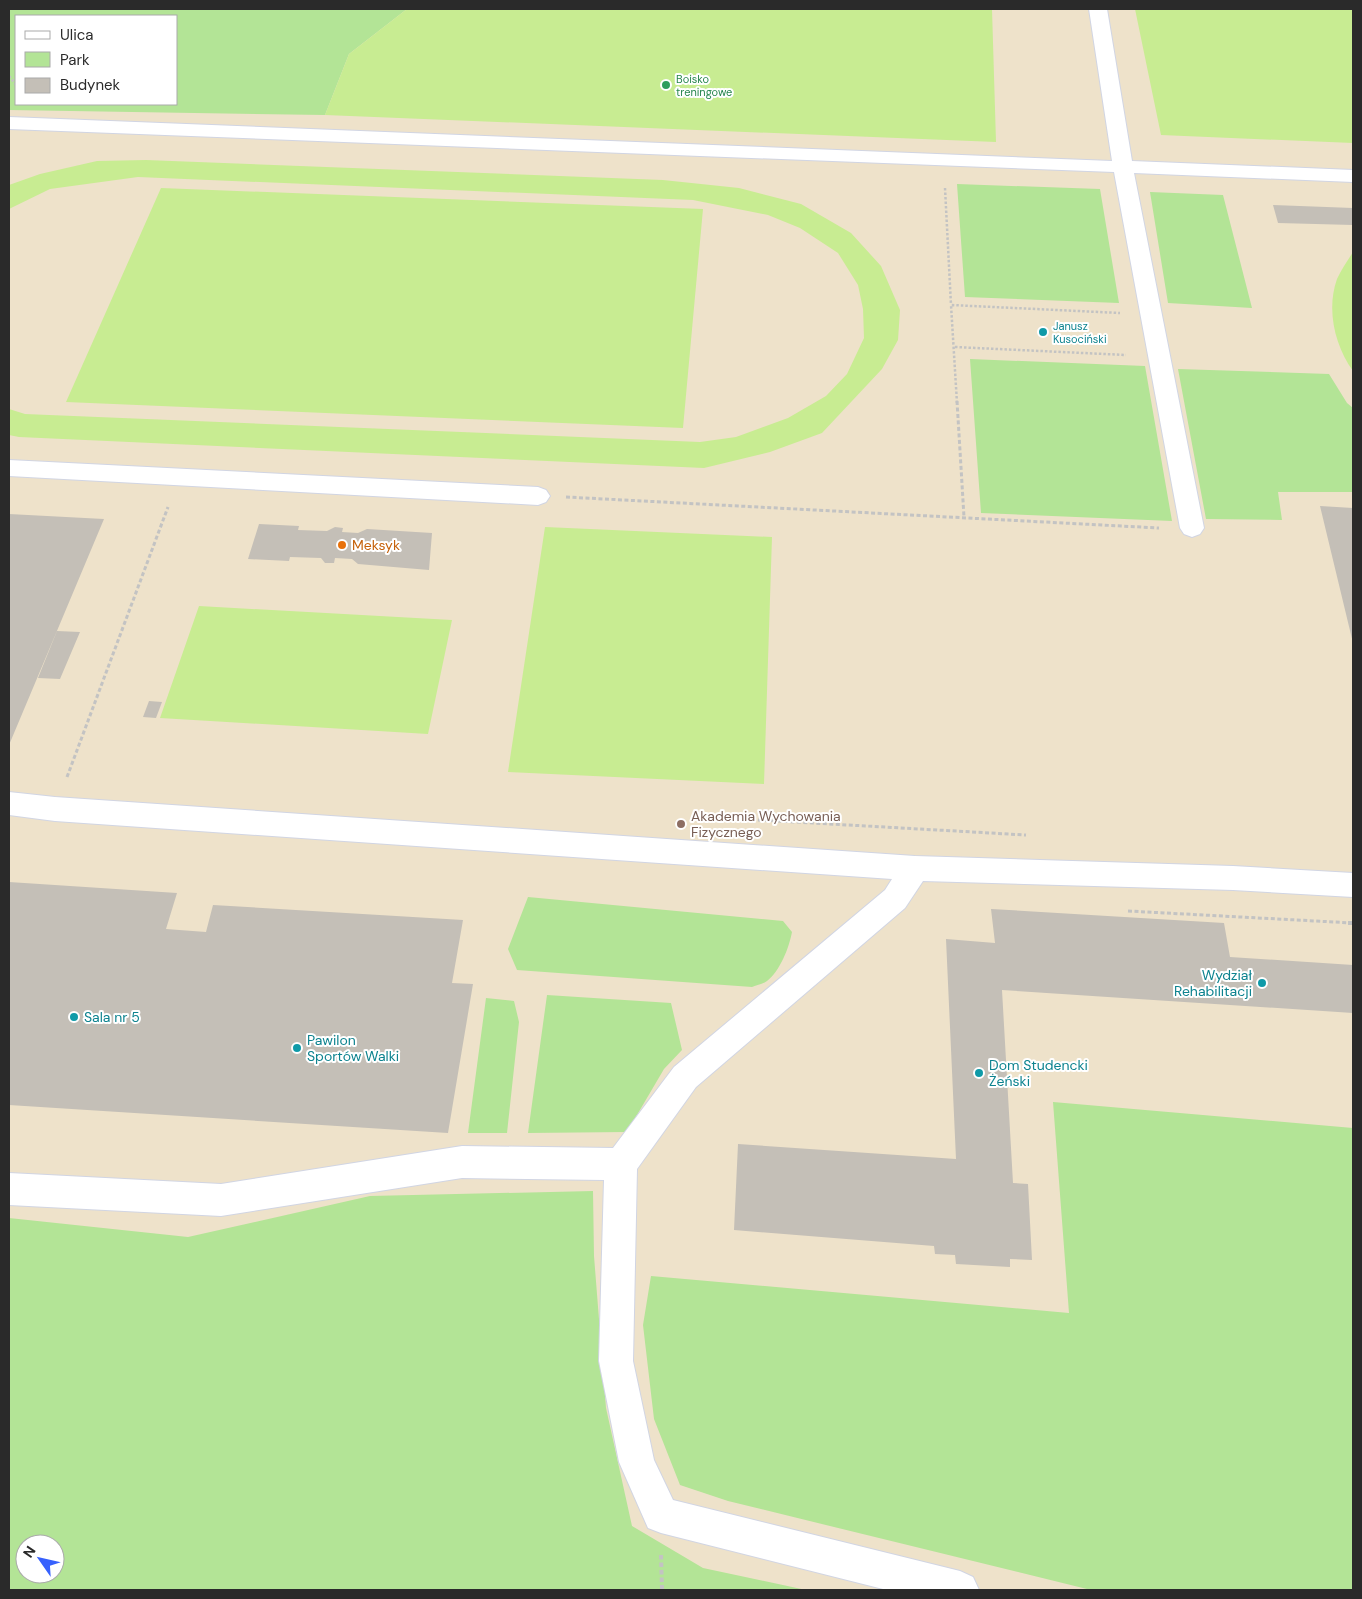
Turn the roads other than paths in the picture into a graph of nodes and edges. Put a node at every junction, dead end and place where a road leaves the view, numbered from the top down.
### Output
1 (1098, 9) edge
2 (9, 123) edge
3 (1123, 166) junction
4 (1353, 176) edge
5 (9, 468) edge
6 (538, 496) road end
7 (1192, 528) road end
8 (9, 804) edge
9 (915, 868) junction
10 (1353, 885) edge
11 (621, 1164) junction
12 (9, 1189) edge
13 (960, 1590) edge

1 - 3 street
2 - 3 street
3 - 4 street
3 - 7 street
5 - 6 street
8 - 9 street
9 - 10 street
9 - 11 street
11 - 12 street
11 - 13 street

